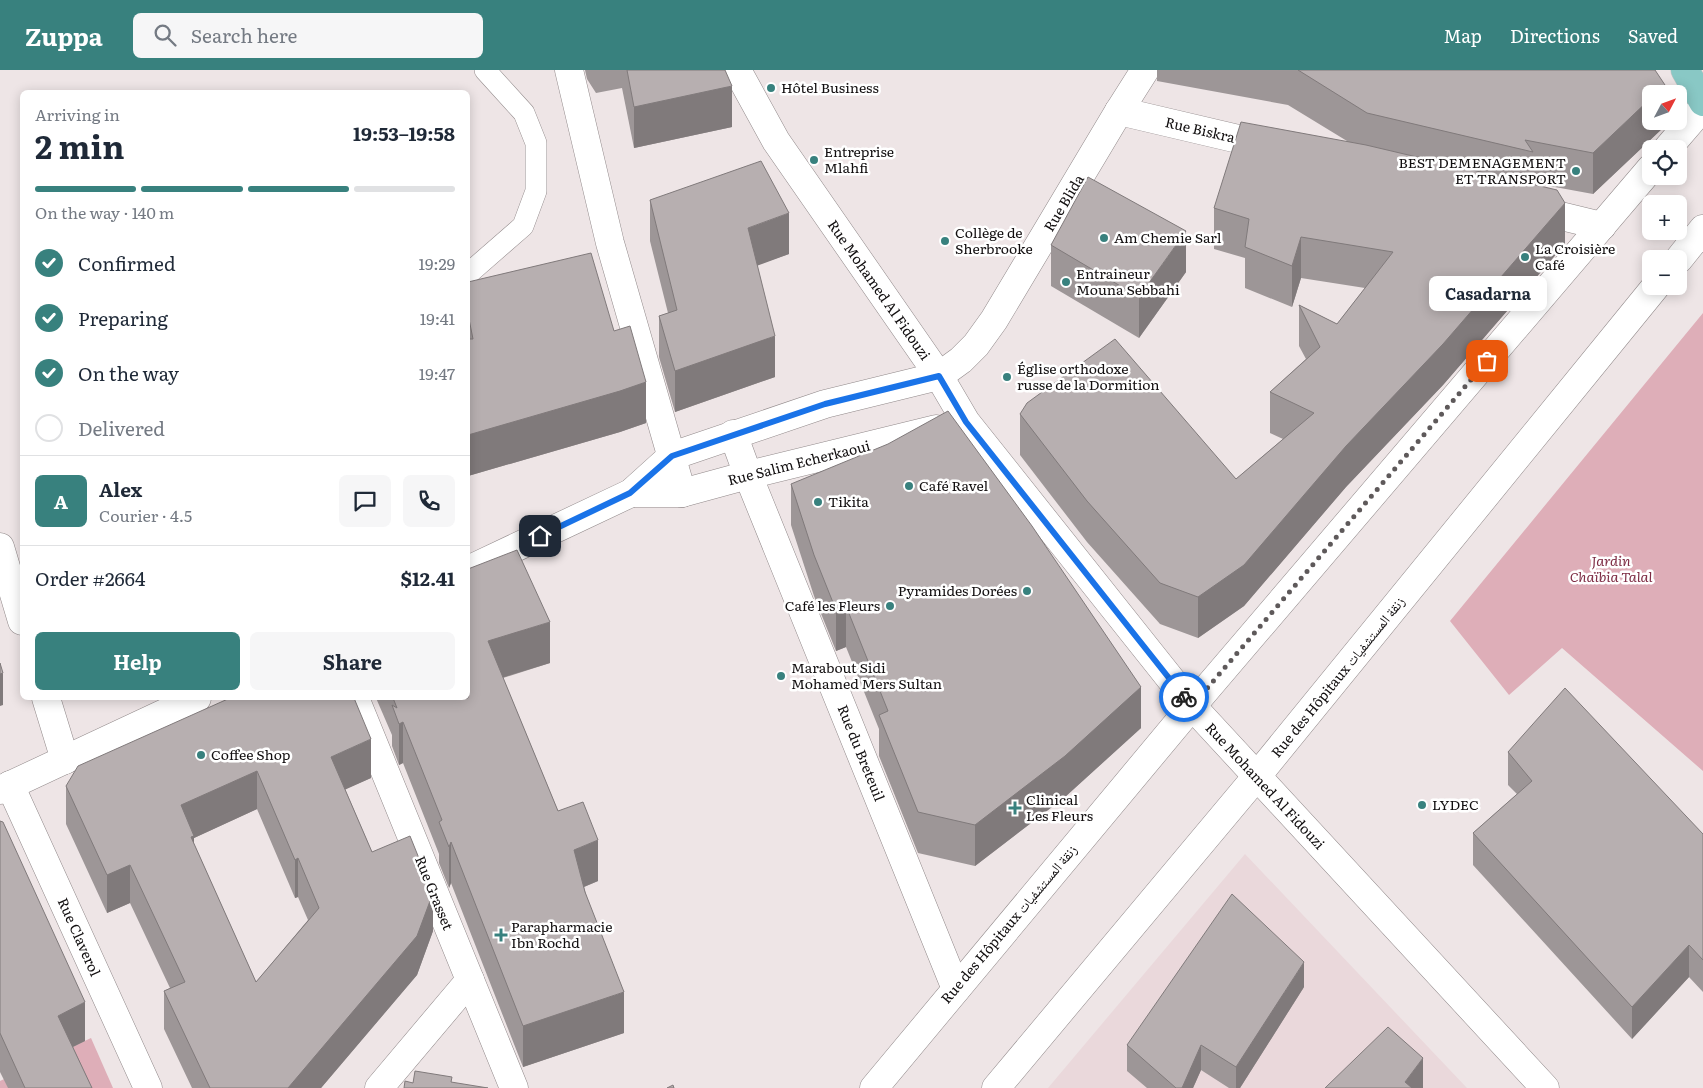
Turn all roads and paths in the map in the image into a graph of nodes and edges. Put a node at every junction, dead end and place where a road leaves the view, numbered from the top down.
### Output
1 (486, 70) edge
2 (569, 70) edge
3 (736, 70) edge
4 (1145, 70) edge
5 (1685, 70) edge
6 (1703, 102) edge
7 (1703, 107) edge
8 (1119, 111) junction
9 (1675, 140) edge
10 (1293, 152) edge
11 (1642, 179) edge
12 (1506, 203) edge
13 (1602, 226) junction
14 (1703, 229) edge
15 (1686, 250) edge
16 (470, 272) edge
17 (1649, 295) edge
18 (939, 376) junction
19 (966, 422) junction
20 (733, 434) junction
21 (672, 456) junction
22 (748, 475) junction
23 (630, 493) junction
24 (682, 493) junction
25 (0, 547) edge
26 (470, 568) edge
27 (20, 614) edge
28 (47, 700) edge
29 (193, 700) edge
30 (356, 700) edge
31 (1192, 706) junction
32 (65, 760) junction
33 (1257, 776) junction
34 (5, 788) edge
35 (470, 980) junction
36 (956, 988) junction
37 (148, 1088) edge
38 (379, 1088) edge
39 (514, 1088) edge
40 (874, 1088) edge
41 (996, 1088) edge
42 (1545, 1088) edge

1 - 16 lane
2 - 21 street
3 - 18 street, Rue Mohamed Al Fidouzi
4 - 8 street, Rue Blida
5 - 6 main road
7 - 9 street
8 - 10 street, Rue Biskra
8 - 18 street, Rue Blida
11 - 13 street, Rue des Hôpitaux زنقة المستشفيات
12 - 13 street
13 - 31 street, Rue des Hôpitaux زنقة المستشفيات
14 - 15 street
17 - 33 street, Rue des Hôpitaux زنقة المستشفيات
18 - 19 street, Rue Mohamed Al Fidouzi
18 - 20 street
19 - 22 street, Rue Salim Echerkaoui
19 - 31 street, Rue Mohamed Al Fidouzi
20 - 21 street
20 - 22 street, Rue du Breteuil
21 - 23 street
21 - 24 street
22 - 24 street, Rue Salim Echerkaoui
22 - 36 street, Rue du Breteuil
23 - 24 street, Rue Salim Echerkaoui
23 - 26 street
25 - 27 street
28 - 32 street
29 - 32 street
30 - 35 street, Rue Grasset
31 - 33 street, Rue Mohamed Al Fidouzi
31 - 36 street, Rue des Hôpitaux زنقة المستشفيات
32 - 34 street
33 - 41 street, Rue des Hôpitaux زنقة المستشفيات
33 - 42 street, Rue Mohamed Al Fidouzi
34 - 37 street, Rue Claverol
35 - 38 street
35 - 39 street, Rue Grasset
36 - 40 street, Rue des Hôpitaux زنقة المستشفيات

